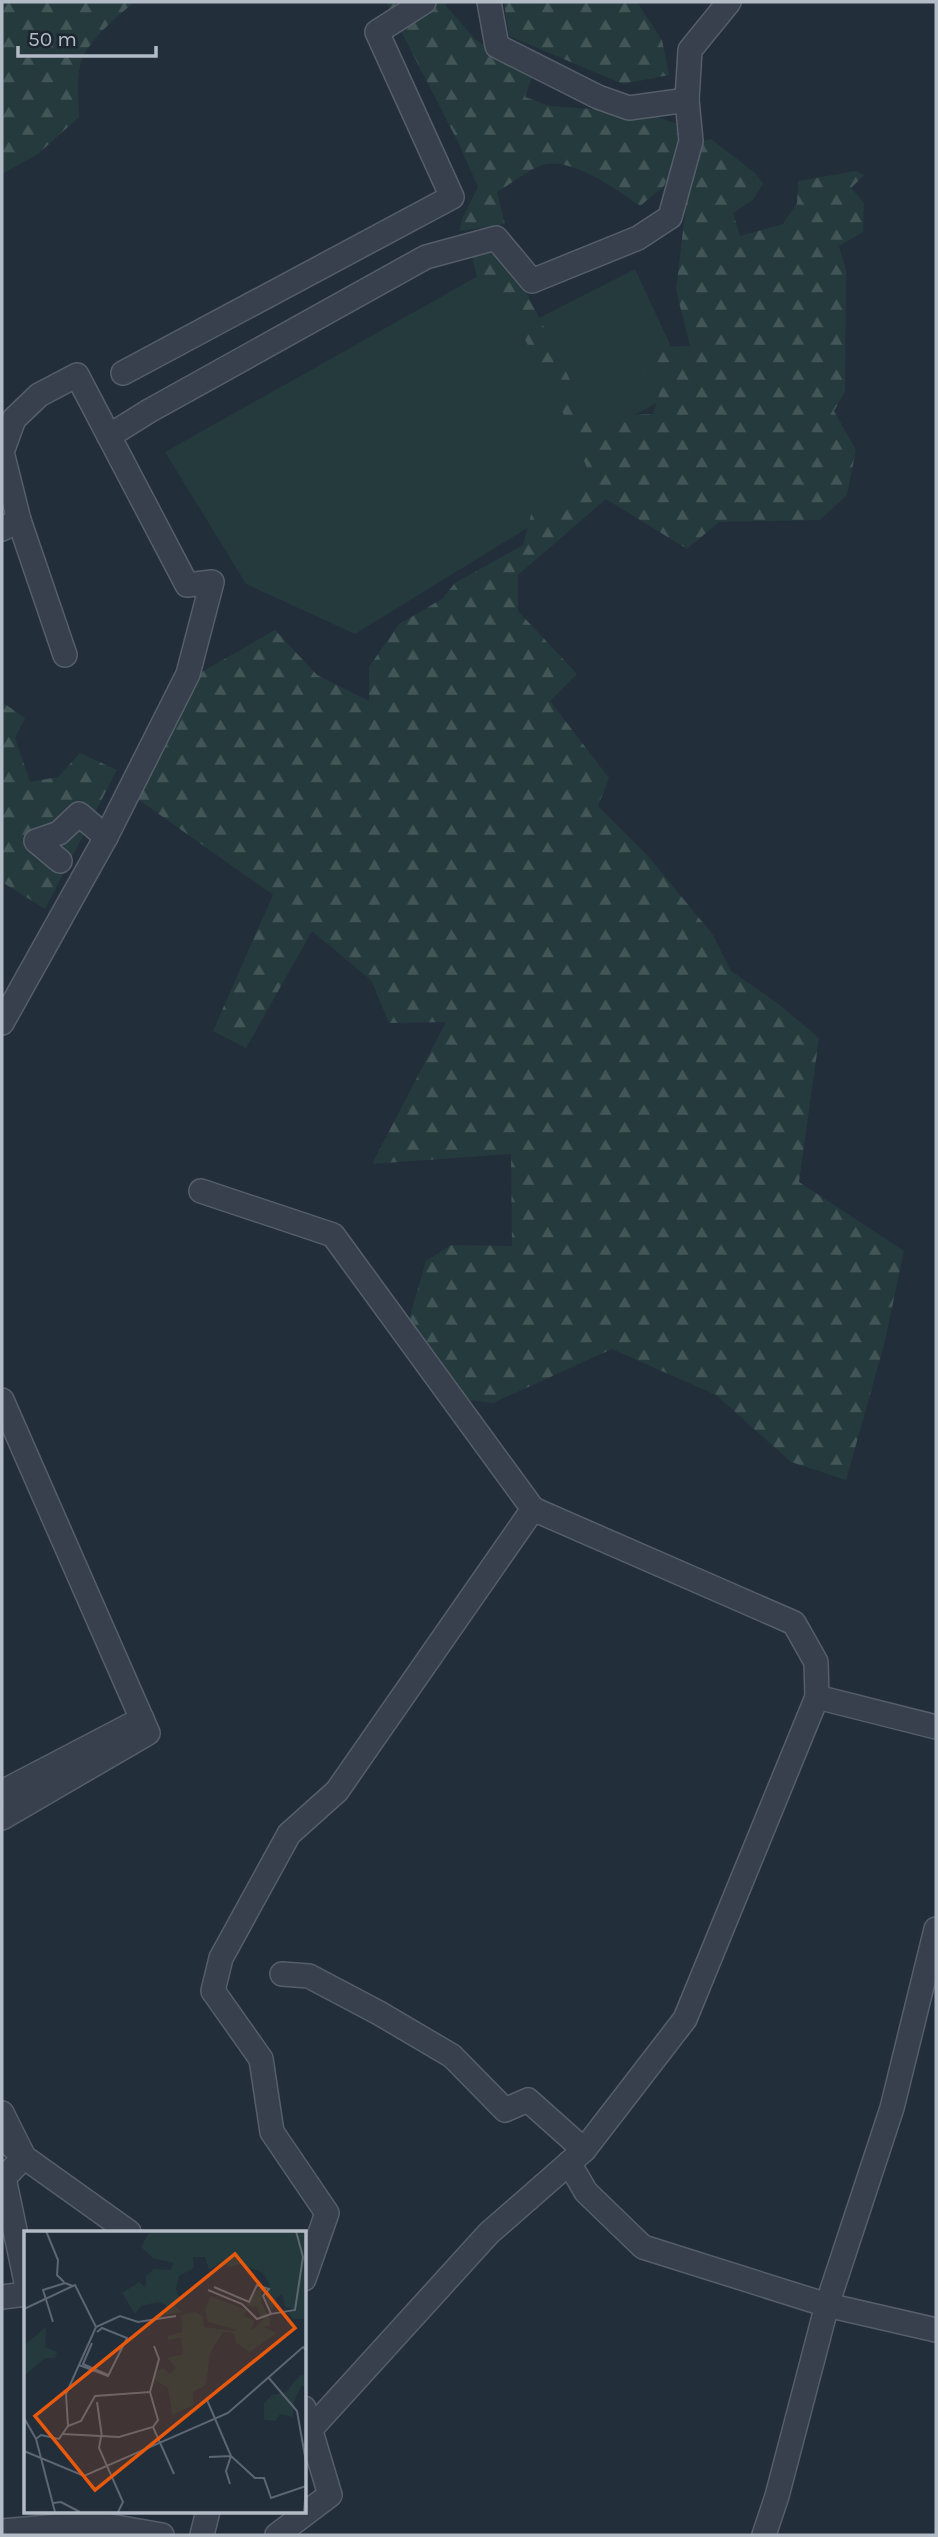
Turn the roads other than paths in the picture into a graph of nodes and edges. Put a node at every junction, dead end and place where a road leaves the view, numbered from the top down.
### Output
1 (424, 2) edge
2 (489, 2) edge
3 (729, 2) edge
4 (687, 100) junction
5 (123, 373) dead end
6 (109, 436) junction
7 (10, 525) edge
8 (65, 655) dead end
9 (106, 837) junction
10 (60, 861) dead end
11 (2, 1023) edge
12 (201, 1191) dead end
13 (2, 1400) edge
14 (533, 1509) junction
15 (817, 1697) junction
16 (142, 1719) junction
17 (936, 1727) edge
18 (2, 1792) edge
19 (2, 1818) edge
20 (936, 1929) edge
21 (282, 1974) dead end
22 (2, 2113) edge
23 (2, 2137) edge
24 (24, 2157) junction
25 (576, 2157) junction
26 (128, 2231) edge
27 (24, 2273) edge
28 (306, 2273) edge
29 (24, 2294) edge
30 (2, 2297) edge
31 (827, 2305) junction
32 (936, 2330) edge
33 (307, 2419) edge
34 (208, 2512) edge
35 (2, 2531) edge
36 (162, 2535) edge
37 (202, 2535) edge
38 (277, 2535) edge
39 (764, 2535) edge

1 - 5 street
2 - 4 street
3 - 4 street
4 - 6 street
6 - 7 street
6 - 9 street
7 - 8 street
9 - 10 street
9 - 11 street
12 - 14 street
13 - 16 street
14 - 15 street
14 - 28 street
15 - 17 street
15 - 25 street
16 - 18 street
16 - 19 street
20 - 31 street
21 - 25 street
22 - 24 street
23 - 24 street
24 - 26 street
24 - 27 street
25 - 31 street
25 - 33 street
29 - 30 street
31 - 32 street
31 - 39 street
33 - 38 street
34 - 37 street
35 - 36 street

